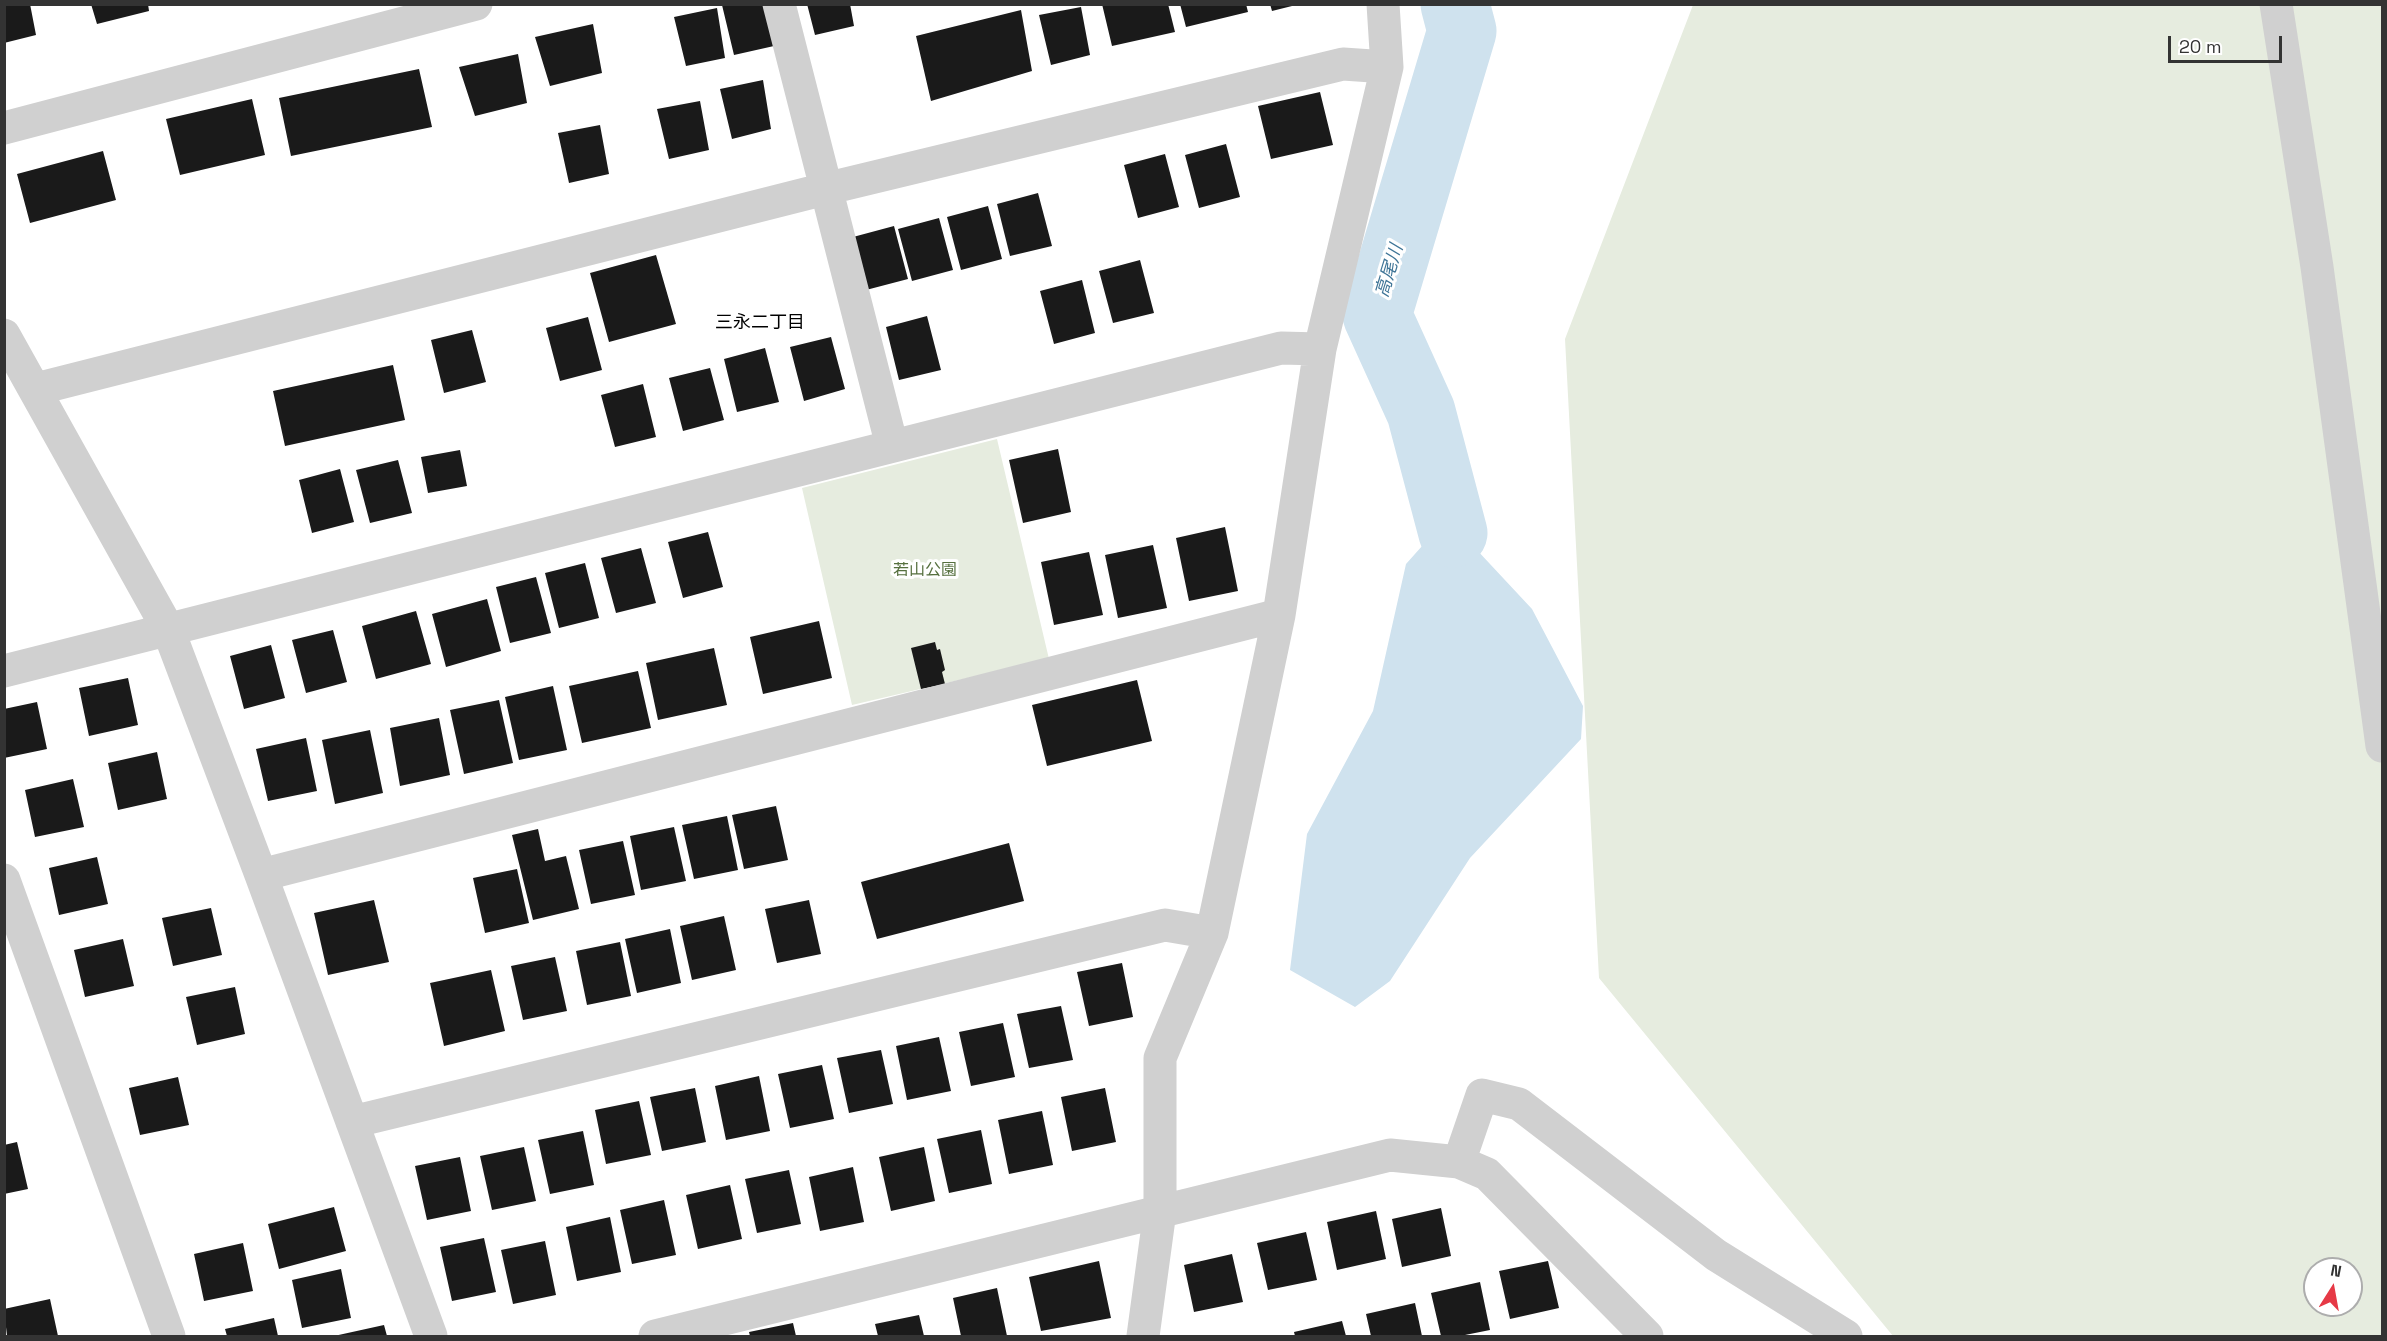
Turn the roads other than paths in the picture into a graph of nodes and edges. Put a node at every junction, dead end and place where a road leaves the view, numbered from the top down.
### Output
1 (476, 4) edge
2 (779, 4) edge
3 (1383, 4) edge
4 (2276, 4) edge
5 (1387, 67) junction
6 (4, 128) edge
7 (825, 189) junction
8 (4, 335) edge
9 (1320, 349) junction
10 (36, 389) junction
11 (892, 446) junction
12 (1279, 615) junction
13 (168, 628) junction
14 (4, 671) edge
15 (2382, 746) edge
16 (261, 875) junction
17 (4, 880) edge
18 (1212, 933) junction
19 (352, 1122) junction
20 (1461, 1155) junction
21 (1160, 1210) junction
22 (169, 1336) edge
23 (431, 1336) edge
24 (655, 1336) edge
25 (1143, 1336) edge
26 (1647, 1336) edge
27 (1846, 1336) edge

1 - 6 street
2 - 7 street
3 - 5 street
4 - 15 street
5 - 7 street
5 - 9 street
7 - 10 street
7 - 11 street
8 - 10 street
9 - 11 street
9 - 12 street
10 - 13 street
11 - 13 street
12 - 16 street
12 - 18 street
13 - 14 street
13 - 16 street
16 - 19 street
17 - 22 street
18 - 19 street
18 - 21 street
19 - 23 street
20 - 21 street
20 - 26 street
20 - 27 street
21 - 24 street
21 - 25 street

